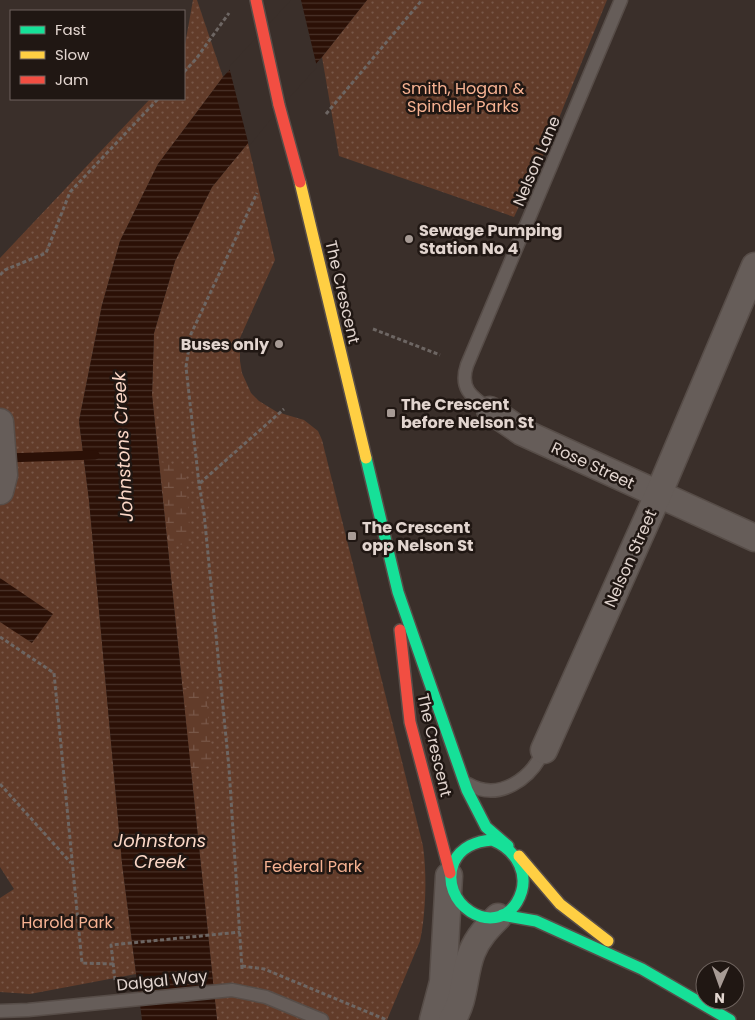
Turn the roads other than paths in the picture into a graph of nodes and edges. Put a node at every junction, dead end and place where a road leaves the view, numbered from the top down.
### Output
1 (256, 0) edge
2 (621, 0) edge
3 (755, 266) edge
4 (490, 410) joint
5 (1, 432) edge
6 (2, 483) edge
7 (658, 495) junction
8 (755, 538) edge
9 (398, 592) junction
10 (544, 750) joint
11 (460, 774) junction
12 (509, 848) junction
13 (449, 875) junction
14 (500, 916) junction
15 (642, 969) junction
16 (0, 1011) edge
17 (322, 1020) edge
18 (433, 1020) edge
19 (452, 1020) edge
20 (730, 1020) edge

1 - 9 main road, The Crescent, bridge
2 - 4 lane, Nelson Lane
3 - 7 street, Nelson Street
4 - 7 street, Rose Street
5 - 6 street
7 - 8 street, Rose Street
7 - 10 street, Nelson Street
9 - 11 main road, The Crescent
9 - 13 main road, The Crescent
10 - 11 lane, Nelson Street
11 - 12 main road, The Crescent
12 - 13 main road
12 - 14 main road
12 - 15 main road, The Crescent
13 - 14 main road
13 - 18 street
14 - 15 main road, The Crescent
14 - 19 street
15 - 20 main road, The Crescent
16 - 17 lane, Dalgal Way

